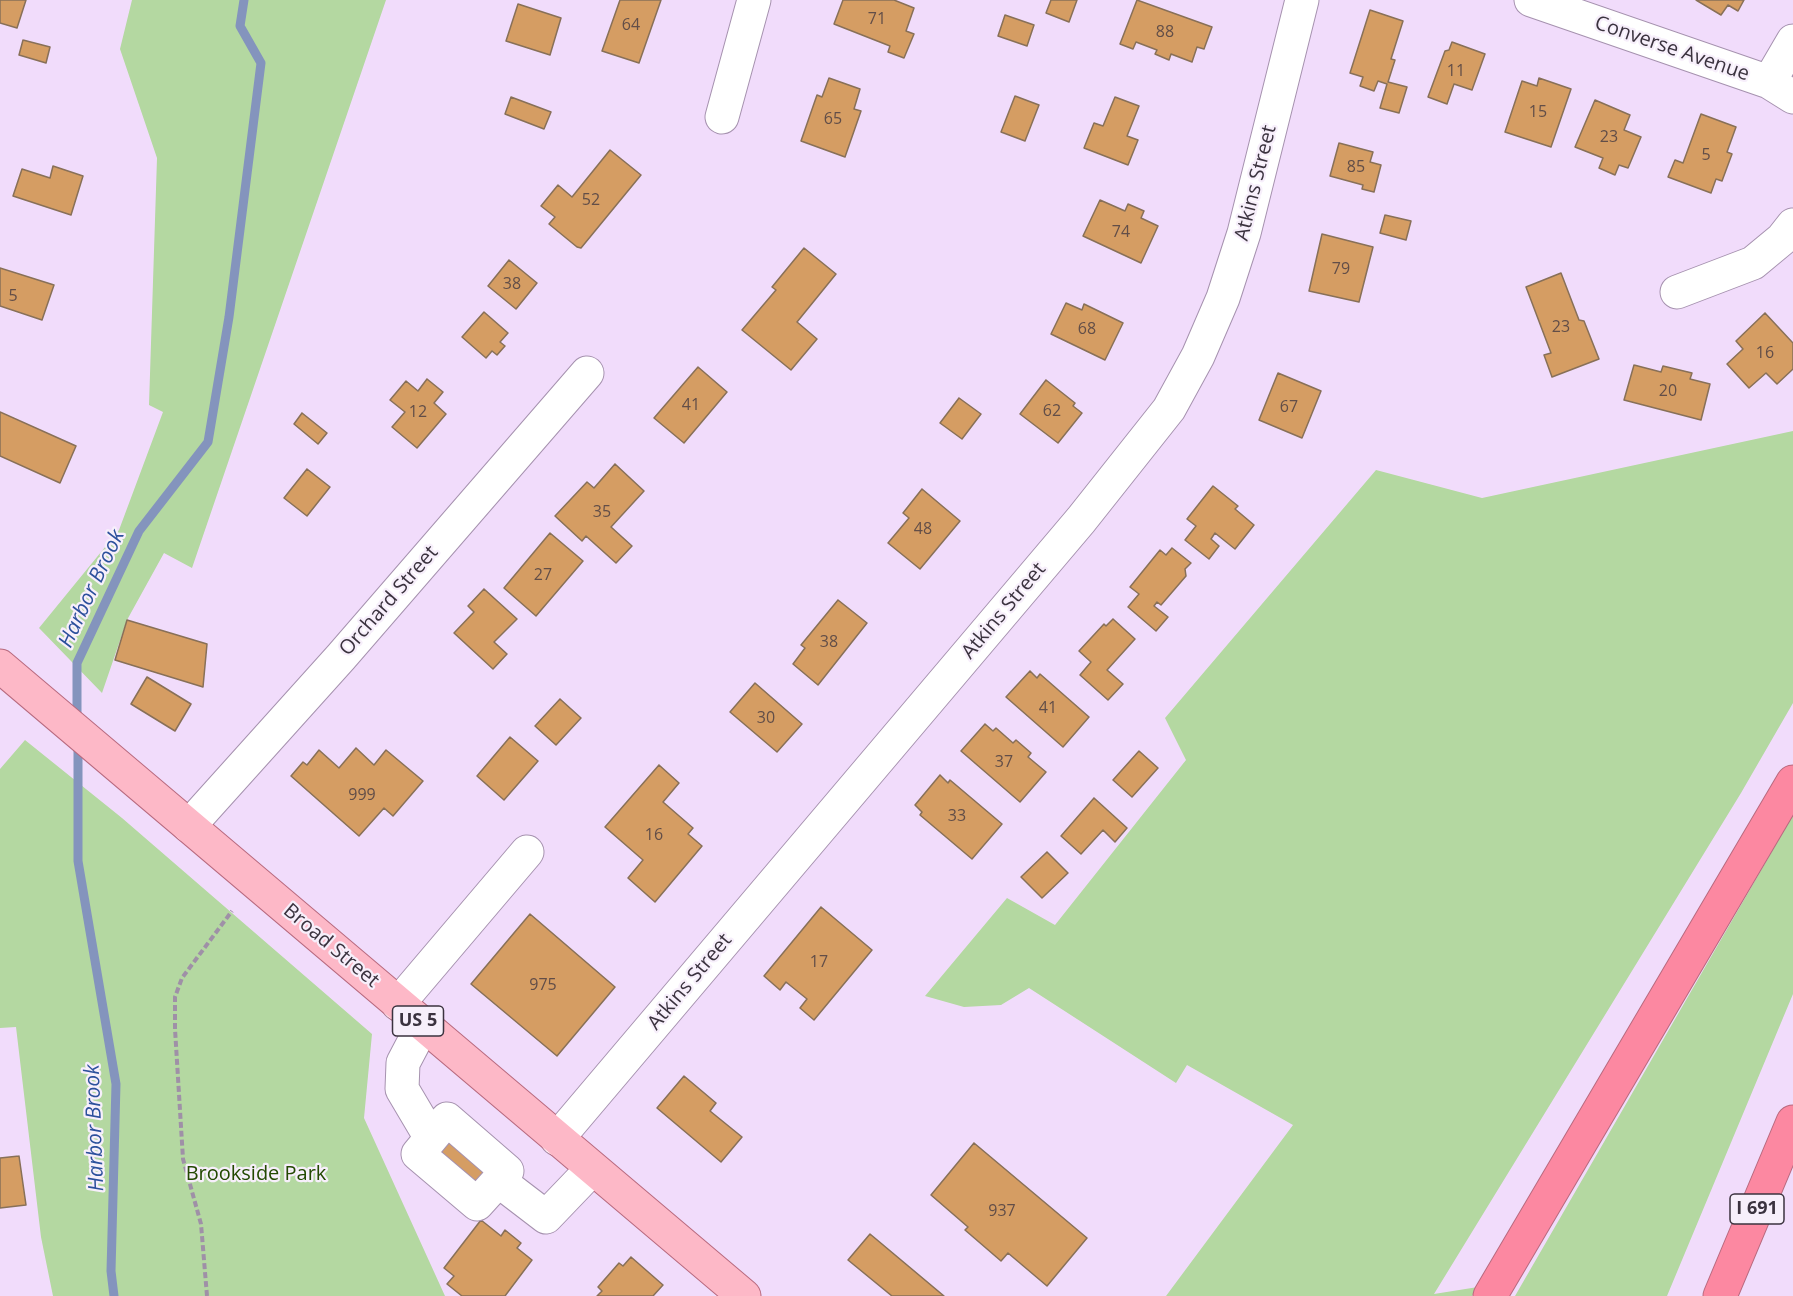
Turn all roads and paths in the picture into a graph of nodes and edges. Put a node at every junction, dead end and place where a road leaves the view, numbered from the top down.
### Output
1 (754, 0) edge
2 (1302, 0) edge
3 (1531, 0) edge
4 (1793, 41) edge
5 (1781, 89) edge
6 (722, 117) dead end
7 (1793, 225) edge
8 (1677, 292) dead end
9 (586, 373) dead end
10 (0, 666) edge
11 (1793, 782) edge
12 (189, 826) junction
13 (527, 852) dead end
14 (232, 911) dead end
15 (398, 1004) junction
16 (423, 1026) junction
17 (1793, 1122) edge
18 (431, 1138) junction
19 (557, 1139) junction
20 (592, 1169) junction
21 (499, 1181) junction
22 (207, 1296) edge
23 (744, 1296) edge
24 (1490, 1296) edge
25 (1720, 1296) edge

1 - 6 street
2 - 19 street, Atkins Street
3 - 5 street, Converse Avenue
4 - 5 street, Converse Avenue
7 - 8 street
9 - 12 street, Orchard Street
10 - 12 main road, Broad Street / US 5
11 - 24 highway
12 - 15 main road, Broad Street / US 5
13 - 15 street
14 - 22 path
15 - 16 main road, Broad Street / US 5
16 - 18 street
16 - 19 main road, Broad Street / US 5
17 - 25 highway, I 691
18 - 21 street
18 - 21 street
19 - 20 main road, Broad Street / US 5
20 - 21 street
20 - 23 main road, Broad Street / US 5

